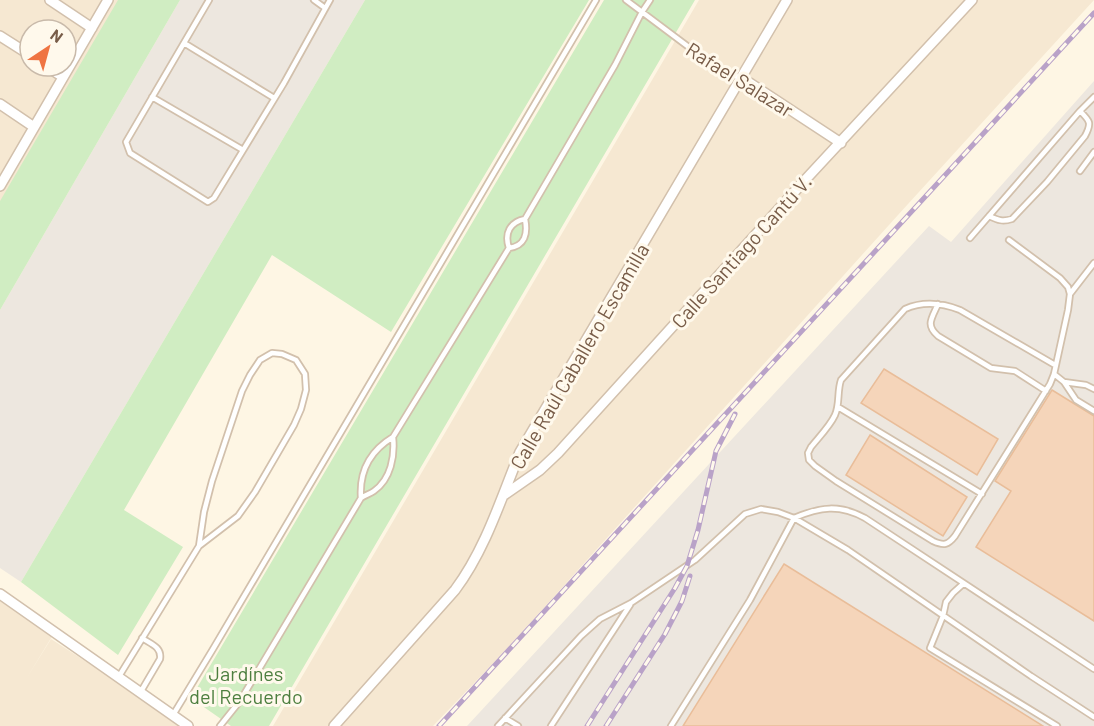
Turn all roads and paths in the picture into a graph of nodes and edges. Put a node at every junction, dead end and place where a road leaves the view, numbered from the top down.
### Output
1 (50, 0) edge
2 (108, 0) edge
3 (209, 0) edge
4 (314, 0) edge
5 (330, 0) edge
6 (596, 0) edge
7 (626, 0) edge
8 (650, 0) edge
9 (787, 0) edge
10 (972, 0) edge
11 (325, 8) junction
12 (642, 12) junction
13 (92, 28) junction
14 (0, 36) edge
15 (184, 43) junction
16 (18, 47) edge
17 (78, 52) edge
18 (62, 78) edge
19 (742, 78) junction
20 (152, 97) junction
21 (274, 98) junction
22 (1093, 99) edge
23 (0, 104) edge
24 (1080, 111) junction
25 (34, 127) junction
26 (841, 143) junction
27 (243, 150) junction
28 (1094, 152) edge
29 (1080, 171) dead end
30 (3, 173) edge
31 (0, 186) edge
32 (989, 216) junction
33 (525, 219) junction
34 (970, 238) dead end
35 (1009, 240) dead end
36 (509, 248) junction
37 (1094, 263) edge
38 (1070, 294) junction
39 (938, 304) junction
40 (1055, 365) junction
41 (1054, 374) junction
42 (1064, 382) junction
43 (1094, 389) edge
44 (1046, 391) junction
45 (837, 407) junction
46 (1094, 411) edge
47 (393, 437) junction
48 (982, 494) junction
49 (504, 495) junction
50 (361, 498) junction
51 (794, 518) junction
52 (199, 546) junction
53 (963, 584) junction
54 (0, 594) edge
55 (632, 603) junction
56 (943, 616) junction
57 (142, 638) junction
58 (1094, 669) edge
59 (118, 678) junction
60 (140, 693) junction
61 (173, 716) junction
62 (1094, 717) edge
63 (505, 718) junction
64 (188, 726) edge
65 (220, 726) edge
66 (334, 726) edge
67 (498, 726) edge
68 (518, 726) edge
69 (551, 726) edge
70 (671, 726) edge
71 (1057, 726) edge

1 - 13 street
2 - 13 street
3 - 15 lane
4 - 11 lane
5 - 11 lane
6 - 61 lane
7 - 12 lane, Rafael Salazar
8 - 12 lane
9 - 19 street, Calle Raúl Caballero Escamilla
10 - 26 street, Calle Santiago Cantú V.
11 - 21 lane
12 - 19 lane, Rafael Salazar
12 - 33 lane
13 - 17 street
14 - 16 street
15 - 20 lane
15 - 21 lane
18 - 25 street
19 - 26 street, Rafael Salazar
19 - 49 street, Calle Raúl Caballero Escamilla
20 - 27 lane
20 - 27 lane
21 - 27 lane
22 - 24 lane
23 - 25 street
24 - 32 lane
24 - 32 lane
25 - 30 street
26 - 49 street, Calle Santiago Cantú V.
28 - 29 lane
30 - 31 street
32 - 34 lane
33 - 36 lane
33 - 36 lane
35 - 38 lane
36 - 47 lane
37 - 38 lane
38 - 40 lane
39 - 40 lane
39 - 44 lane
39 - 45 lane
40 - 41 lane
41 - 42 lane
41 - 44 lane
42 - 43 lane
42 - 46 lane
44 - 48 lane
45 - 48 lane
45 - 48 lane
47 - 50 lane
47 - 50 lane
49 - 66 street, Calle Raúl Caballero Escamilla
50 - 65 lane
51 - 53 lane
51 - 55 lane
51 - 56 lane
51 - 70 lane
52 - 52 lane
52 - 57 lane
53 - 56 lane
53 - 58 lane
54 - 59 street
55 - 63 lane
55 - 69 lane
56 - 62 lane
56 - 71 lane
57 - 59 lane
57 - 60 lane
59 - 60 street
60 - 61 street
61 - 64 street
63 - 67 lane
63 - 68 lane

